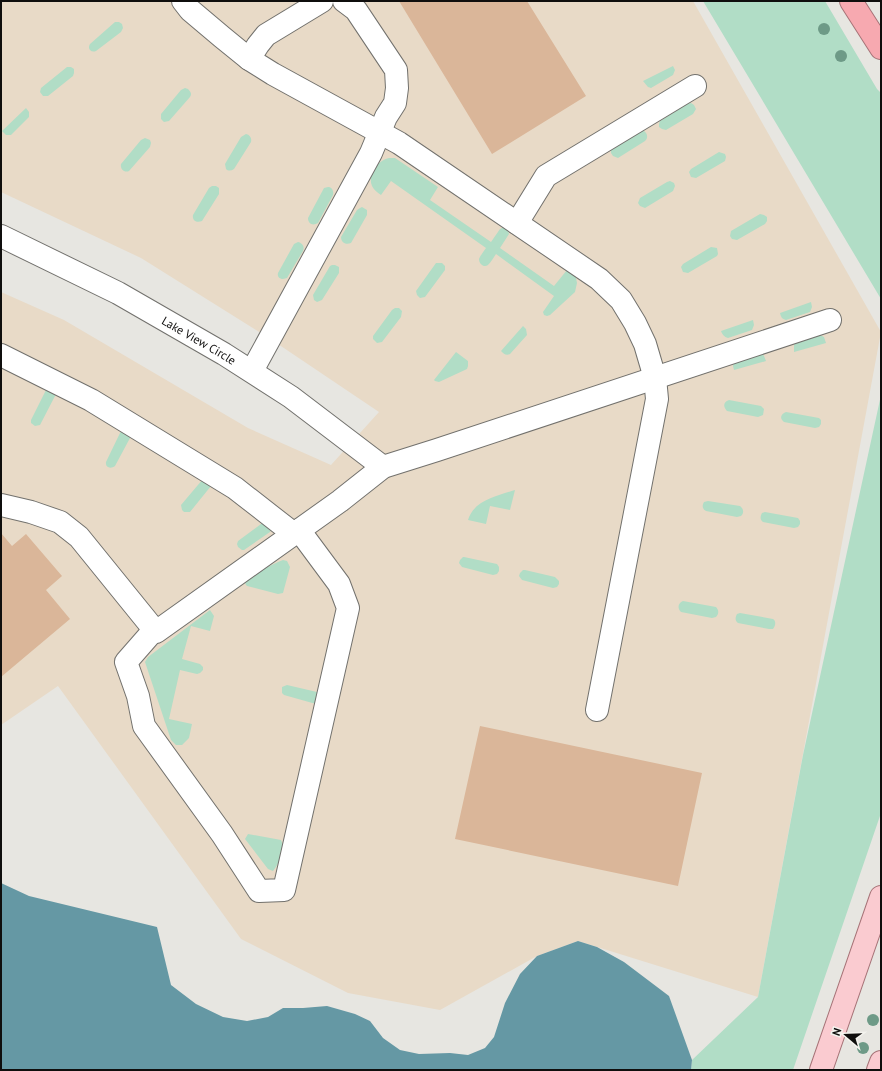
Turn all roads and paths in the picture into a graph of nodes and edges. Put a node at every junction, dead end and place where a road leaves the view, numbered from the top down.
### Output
1 (183, 1) edge
2 (322, 1) edge
3 (344, 1) edge
4 (851, 1) edge
5 (881, 48) edge
6 (249, 59) junction
7 (696, 86) dead end
8 (379, 133) junction
9 (517, 223) junction
10 (1, 236) edge
11 (830, 320) dead end
12 (1, 355) edge
13 (252, 371) junction
14 (655, 378) junction
15 (383, 467) junction
16 (1, 505) edge
17 (297, 532) junction
18 (154, 630) junction
19 (597, 710) dead end
20 (881, 897) edge
21 (881, 1062) edge
22 (821, 1070) edge
23 (878, 1070) edge

1 - 6 street
2 - 6 street
3 - 8 street
4 - 5 highway
6 - 8 street
7 - 9 street
8 - 9 street
8 - 13 street
9 - 14 street
10 - 13 street, Lake View Circle
11 - 14 street
12 - 17 street
13 - 15 street, Lake View Circle
14 - 15 street
14 - 19 street
15 - 17 street
16 - 18 street
17 - 18 street
17 - 18 street
20 - 22 main road
21 - 23 main road

